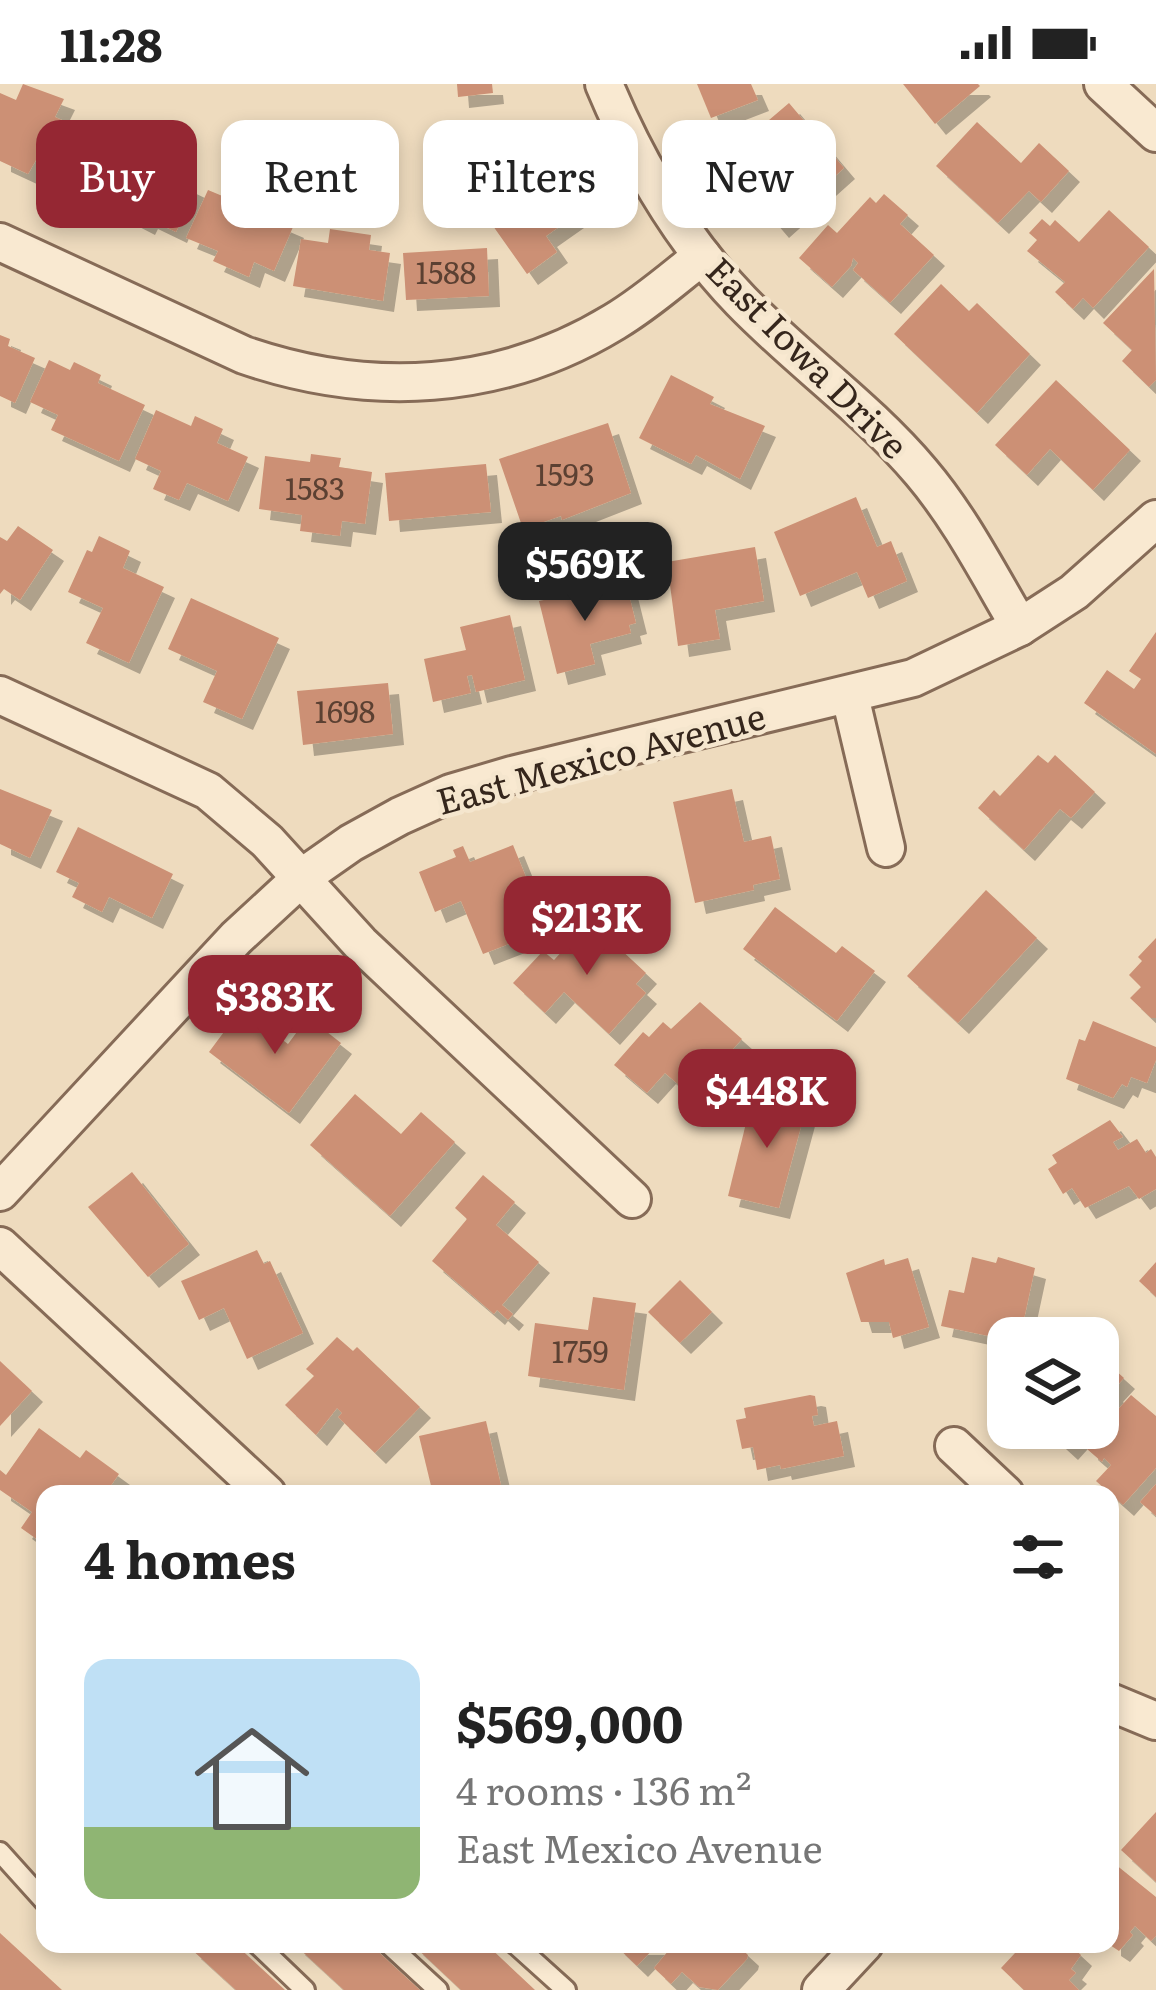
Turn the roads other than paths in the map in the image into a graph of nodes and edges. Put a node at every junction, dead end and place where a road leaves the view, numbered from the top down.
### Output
1 (604, 84) edge
2 (1103, 84) edge
3 (1156, 133) edge
4 (0, 242) edge
5 (702, 256) junction
6 (1156, 519) edge
7 (1020, 628) junction
8 (0, 694) edge
9 (850, 696) junction
10 (886, 848) dead end
11 (301, 878) junction
12 (0, 1192) edge
13 (632, 1198) dead end
14 (0, 1246) edge
15 (954, 1446) dead end
16 (257, 1485) edge
17 (995, 1485) edge
18 (1119, 1706) edge
19 (1156, 1721) edge
20 (0, 1852) edge
21 (36, 1892) edge
22 (266, 1953) edge
23 (398, 1953) edge
24 (525, 1953) edge
25 (856, 1953) edge
26 (305, 1990) edge
27 (438, 1990) edge
28 (566, 1990) edge
29 (821, 1990) edge

1 - 5 street, East Iowa Drive
2 - 3 street
4 - 5 street
5 - 7 street, East Iowa Drive
6 - 7 street, East Mexico Avenue
7 - 9 street, East Mexico Avenue
8 - 11 street
9 - 10 street
9 - 11 street, East Mexico Avenue
11 - 12 street, East Mexico Avenue
11 - 13 street
14 - 16 street
15 - 17 street
18 - 19 street
20 - 21 lane
22 - 26 lane
23 - 27 lane
24 - 28 lane
25 - 29 street

